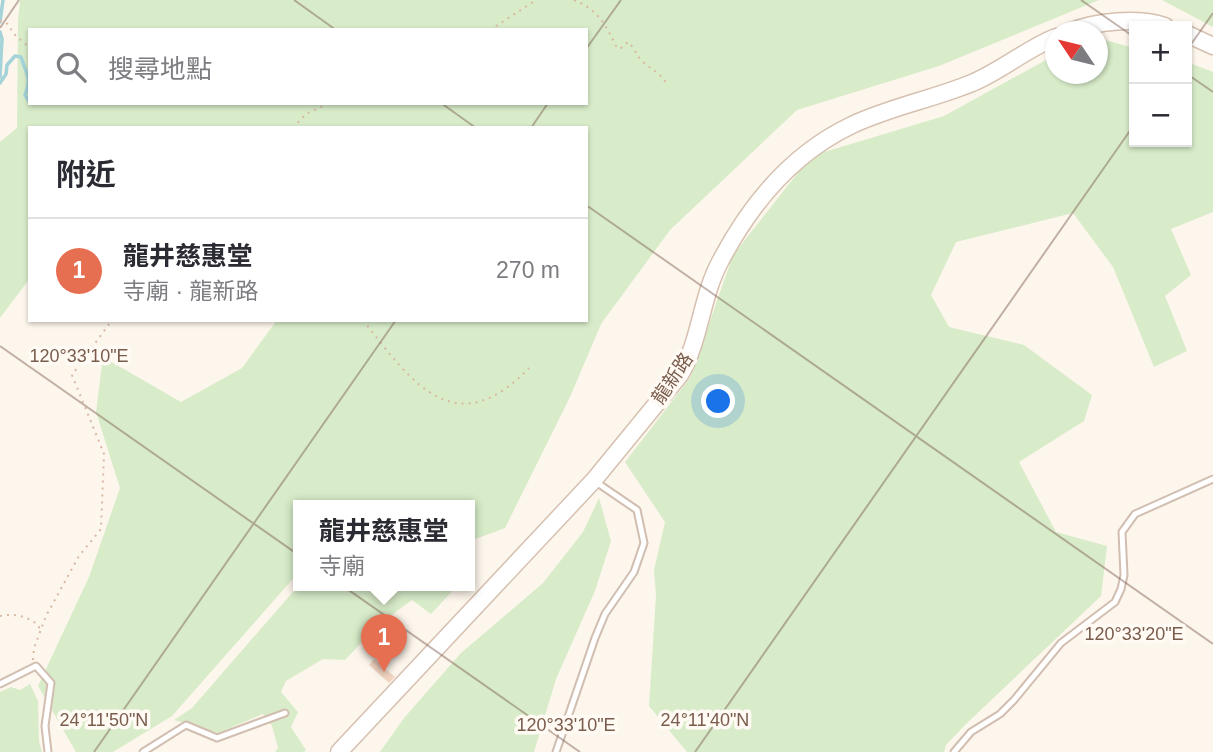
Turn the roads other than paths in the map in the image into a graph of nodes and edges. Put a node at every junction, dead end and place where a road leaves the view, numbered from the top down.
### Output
1 (1129, 22) edge
2 (1108, 24) edge
3 (1192, 36) edge
4 (1045, 41) edge
5 (1213, 46) edge
6 (1213, 479) edge
7 (594, 480) junction
8 (0, 684) edge
9 (285, 713) dead end
10 (48, 752) edge
11 (143, 752) edge
12 (339, 752) edge
13 (556, 752) edge
14 (954, 752) edge

1 - 2 street
3 - 5 street
4 - 7 street, 龍新路
6 - 14 lane
7 - 12 street, 龍新路
7 - 13 lane
8 - 10 lane
9 - 11 lane

